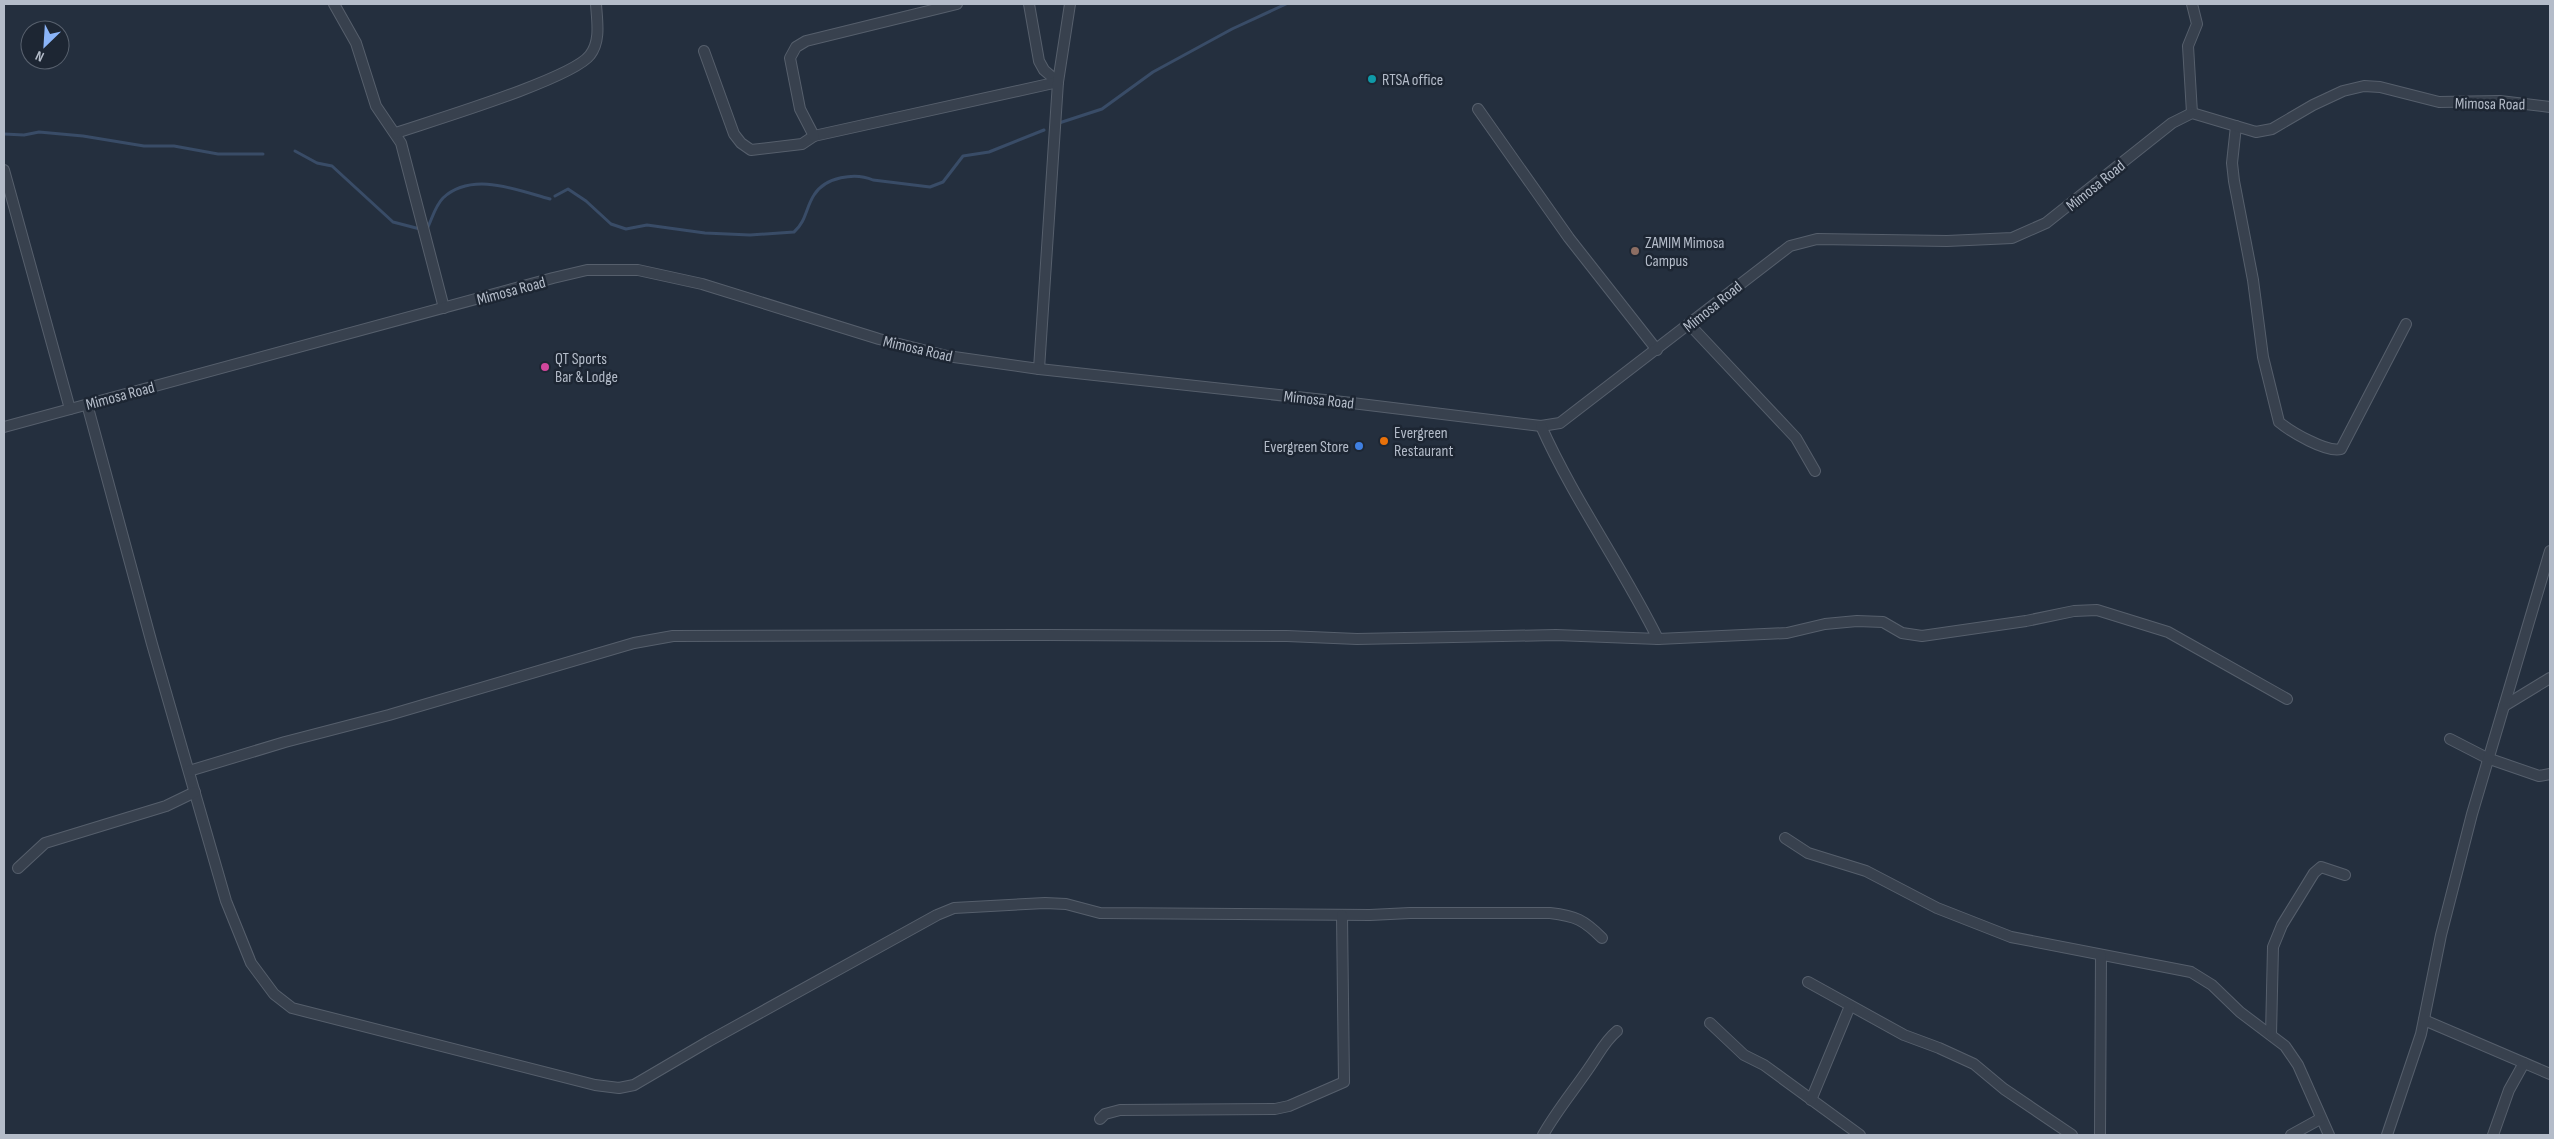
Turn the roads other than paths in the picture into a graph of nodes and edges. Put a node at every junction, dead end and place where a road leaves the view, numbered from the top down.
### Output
1 (334, 4) edge
2 (596, 4) edge
3 (957, 4) edge
4 (1029, 4) edge
5 (1070, 4) edge
6 (2192, 4) edge
7 (704, 51) dead end
8 (1058, 82) junction
9 (2550, 107) edge
10 (1478, 110) dead end
11 (2192, 113) junction
12 (2236, 126) junction
13 (396, 133) junction
14 (814, 136) junction
15 (4, 170) edge
16 (444, 308) junction
17 (1689, 324) junction
18 (2406, 324) dead end
19 (1657, 350) junction
20 (1039, 369) junction
21 (87, 404) junction
22 (70, 409) junction
23 (1541, 426) junction
24 (4, 427) edge
25 (1815, 471) dead end
26 (2550, 551) edge
27 (1658, 639) junction
28 (2550, 678) edge
29 (2288, 700) dead end
30 (2504, 706) junction
31 (2450, 739) dead end
32 (2487, 758) junction
33 (189, 771) junction
34 (2550, 774) edge
35 (195, 792) junction
36 (1785, 838) dead end
37 (18, 868) dead end
38 (2345, 875) dead end
39 (1342, 915) junction
40 (1602, 938) dead end
41 (2102, 955) junction
42 (1808, 982) dead end
43 (1850, 1006) junction
44 (2424, 1020) junction
45 (1710, 1022) dead end
46 (1617, 1031) dead end
47 (2271, 1035) junction
48 (2524, 1063) junction
49 (2550, 1074) edge
50 (1811, 1100) junction
51 (1100, 1119) dead end
52 (2320, 1119) junction
53 (1542, 1135) edge
54 (1860, 1135) edge
55 (2072, 1135) edge
56 (2100, 1135) edge
57 (2291, 1135) edge
58 (2328, 1135) edge
59 (2387, 1135) edge
60 (2493, 1135) edge

1 - 13 street
2 - 13 street
3 - 14 street
4 - 8 street
5 - 8 street
6 - 11 street
7 - 14 street
8 - 14 street
8 - 20 street
9 - 12 street, Mimosa Road
10 - 19 street
11 - 12 street, Mimosa Road
11 - 17 street, Mimosa Road
12 - 18 street
13 - 16 street
15 - 22 street
16 - 20 street, Mimosa Road
16 - 21 street, Mimosa Road
17 - 19 street, Mimosa Road
17 - 25 street
19 - 23 street, Mimosa Road
20 - 23 street, Mimosa Road
21 - 22 street, Mimosa Road
21 - 33 street
22 - 24 street, Mimosa Road
23 - 27 street
26 - 30 street
27 - 29 street
27 - 33 street
28 - 30 street
30 - 32 street
31 - 32 street
32 - 34 street
32 - 44 street
33 - 35 street
35 - 37 street
35 - 39 street
36 - 41 street
38 - 47 street
39 - 40 street
39 - 51 street
41 - 47 street
41 - 56 street
42 - 43 street
43 - 50 street
43 - 55 street
44 - 48 street
44 - 59 street
45 - 50 street
46 - 53 street
47 - 52 street
48 - 49 street
48 - 60 street
50 - 54 street
52 - 57 street
52 - 58 street

